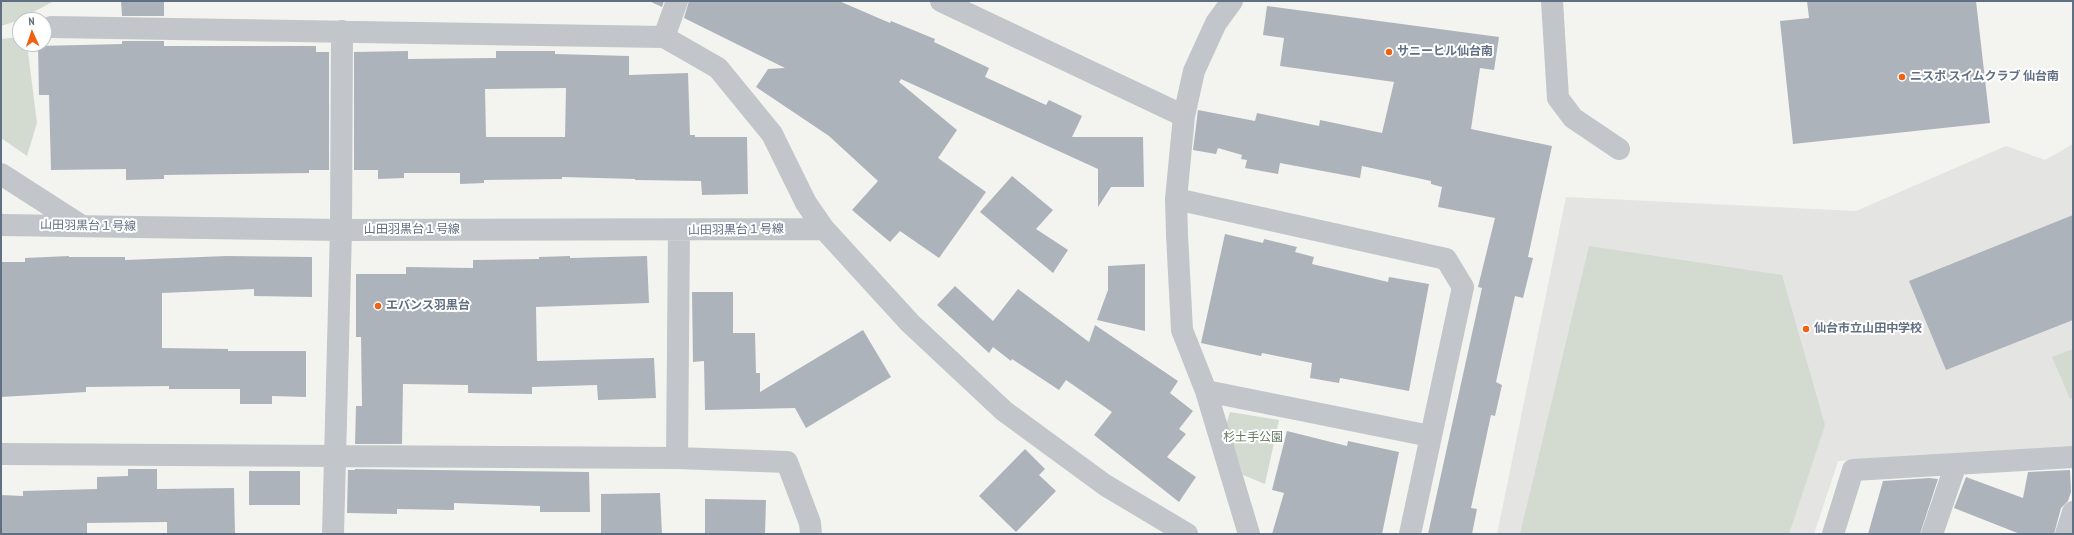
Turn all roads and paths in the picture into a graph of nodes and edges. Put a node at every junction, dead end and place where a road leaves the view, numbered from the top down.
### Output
1 (677, 1) edge
2 (941, 1) edge
3 (1232, 1) edge
4 (1552, 1) edge
5 (52, 27) edge
6 (342, 31) junction
7 (664, 37) junction
8 (1184, 116) junction
9 (1619, 149) dead end
10 (1, 174) edge
11 (1176, 199) junction
12 (1, 225) edge
13 (82, 226) junction
14 (824, 229) junction
15 (341, 230) junction
16 (679, 230) junction
17 (1206, 391) junction
18 (1430, 436) junction
19 (1, 454) edge
20 (334, 456) junction
21 (2073, 457) edge
22 (677, 458) junction
23 (1956, 464) junction
24 (2073, 512) edge
25 (333, 534) edge
26 (810, 534) edge
27 (1187, 534) edge
28 (1249, 534) edge
29 (1410, 534) edge
30 (1833, 534) edge
31 (1932, 534) edge
32 (2066, 534) edge

1 - 7 street
2 - 8 street
3 - 8 street
4 - 9 street
5 - 6 street
6 - 7 street
6 - 15 street
7 - 14 street
8 - 11 street
10 - 13 street
11 - 17 street
11 - 18 street
12 - 13 street, 山田羽黒台１号線
13 - 15 street, 山田羽黒台１号線
14 - 16 street, 山田羽黒台１号線
14 - 27 street
15 - 16 street, 山田羽黒台１号線
15 - 20 street
16 - 22 street
17 - 18 street
17 - 28 street
18 - 29 street
19 - 20 street
20 - 22 street
20 - 25 street
21 - 23 street
22 - 26 street
23 - 30 street
23 - 31 street
24 - 32 street

